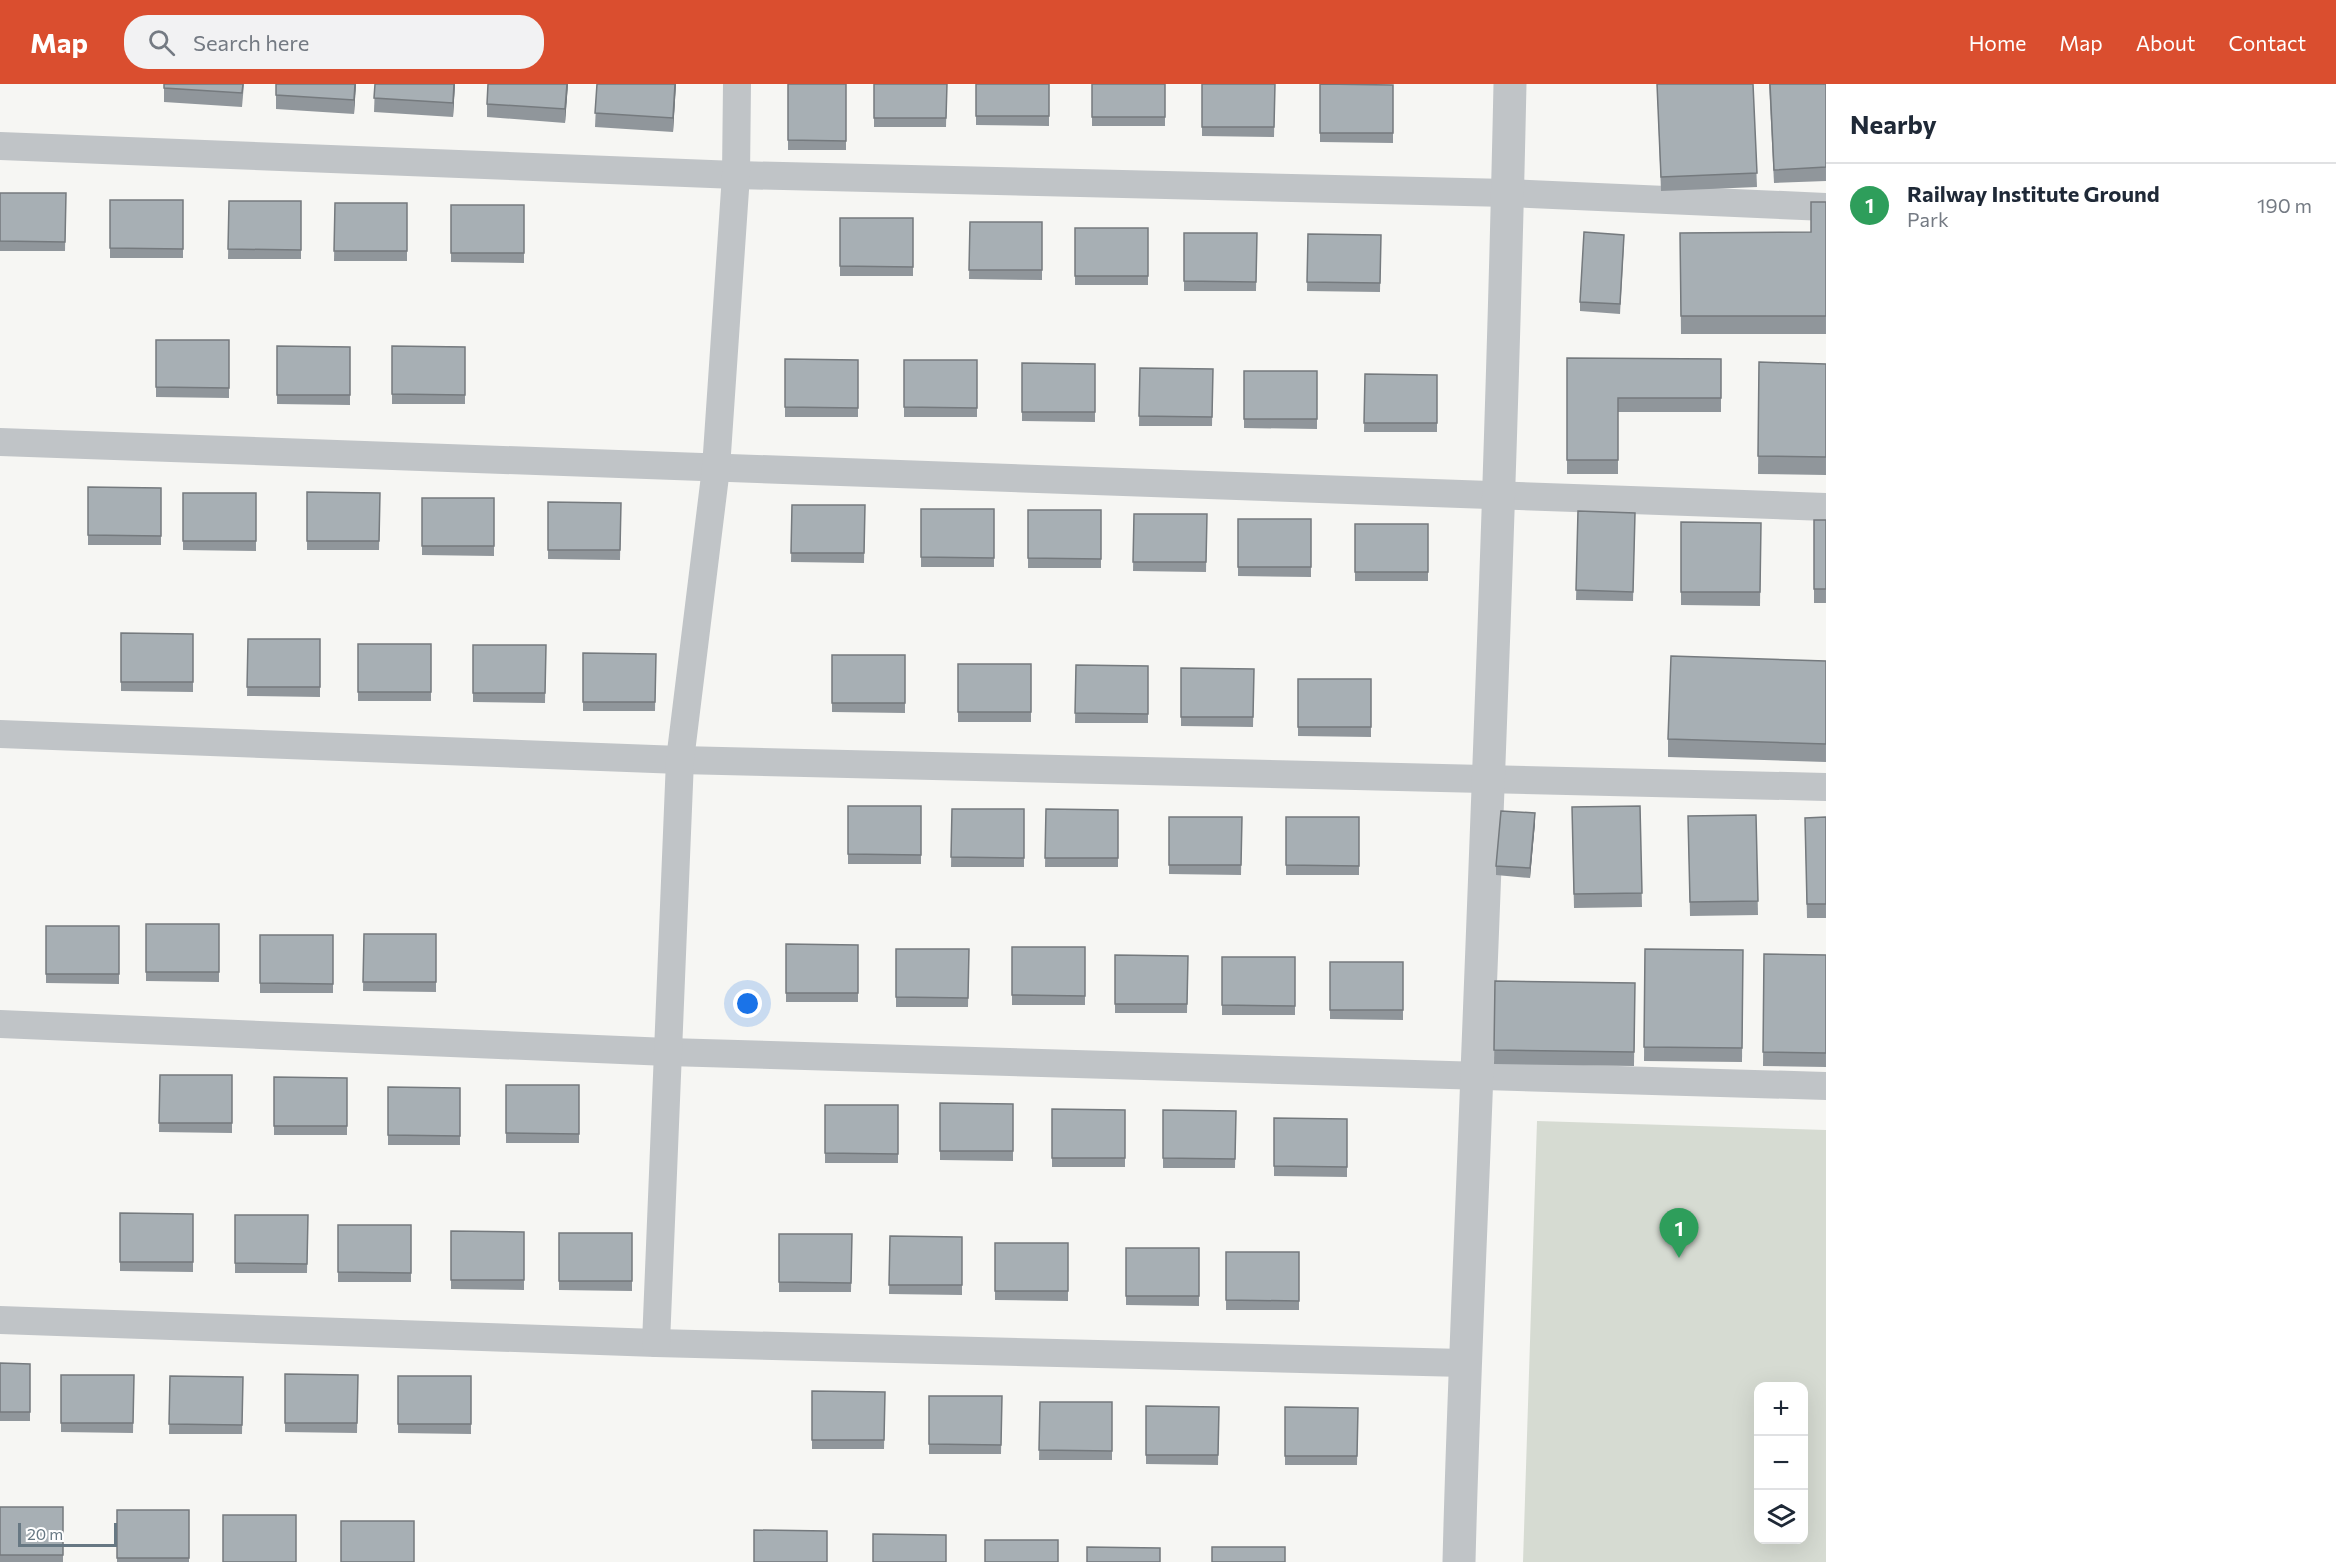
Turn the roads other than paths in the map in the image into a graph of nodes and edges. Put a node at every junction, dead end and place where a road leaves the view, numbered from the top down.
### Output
1 (737, 84) edge
2 (1510, 84) edge
3 (0, 146) edge
4 (736, 175) junction
5 (1508, 193) junction
6 (1826, 207) edge
7 (0, 442) edge
8 (716, 468) junction
9 (1498, 496) junction
10 (1826, 507) edge
11 (0, 734) edge
12 (680, 760) junction
13 (1488, 781) junction
14 (1826, 788) edge
15 (0, 1024) edge
16 (668, 1052) junction
17 (1477, 1076) junction
18 (1826, 1086) edge
19 (0, 1320) edge
20 (656, 1343) junction
21 (1464, 1364) junction
22 (1459, 1562) edge

1 - 4 street
2 - 5 street
3 - 4 street
4 - 5 street
4 - 8 street
5 - 6 street
5 - 9 street
7 - 8 street
8 - 9 street
8 - 12 street
9 - 10 street
9 - 13 street
11 - 12 street
12 - 13 street
12 - 16 street
13 - 14 street
13 - 17 street
15 - 16 street
16 - 17 street
16 - 20 street
17 - 18 street
17 - 21 street
19 - 20 street
20 - 21 street
21 - 22 street

